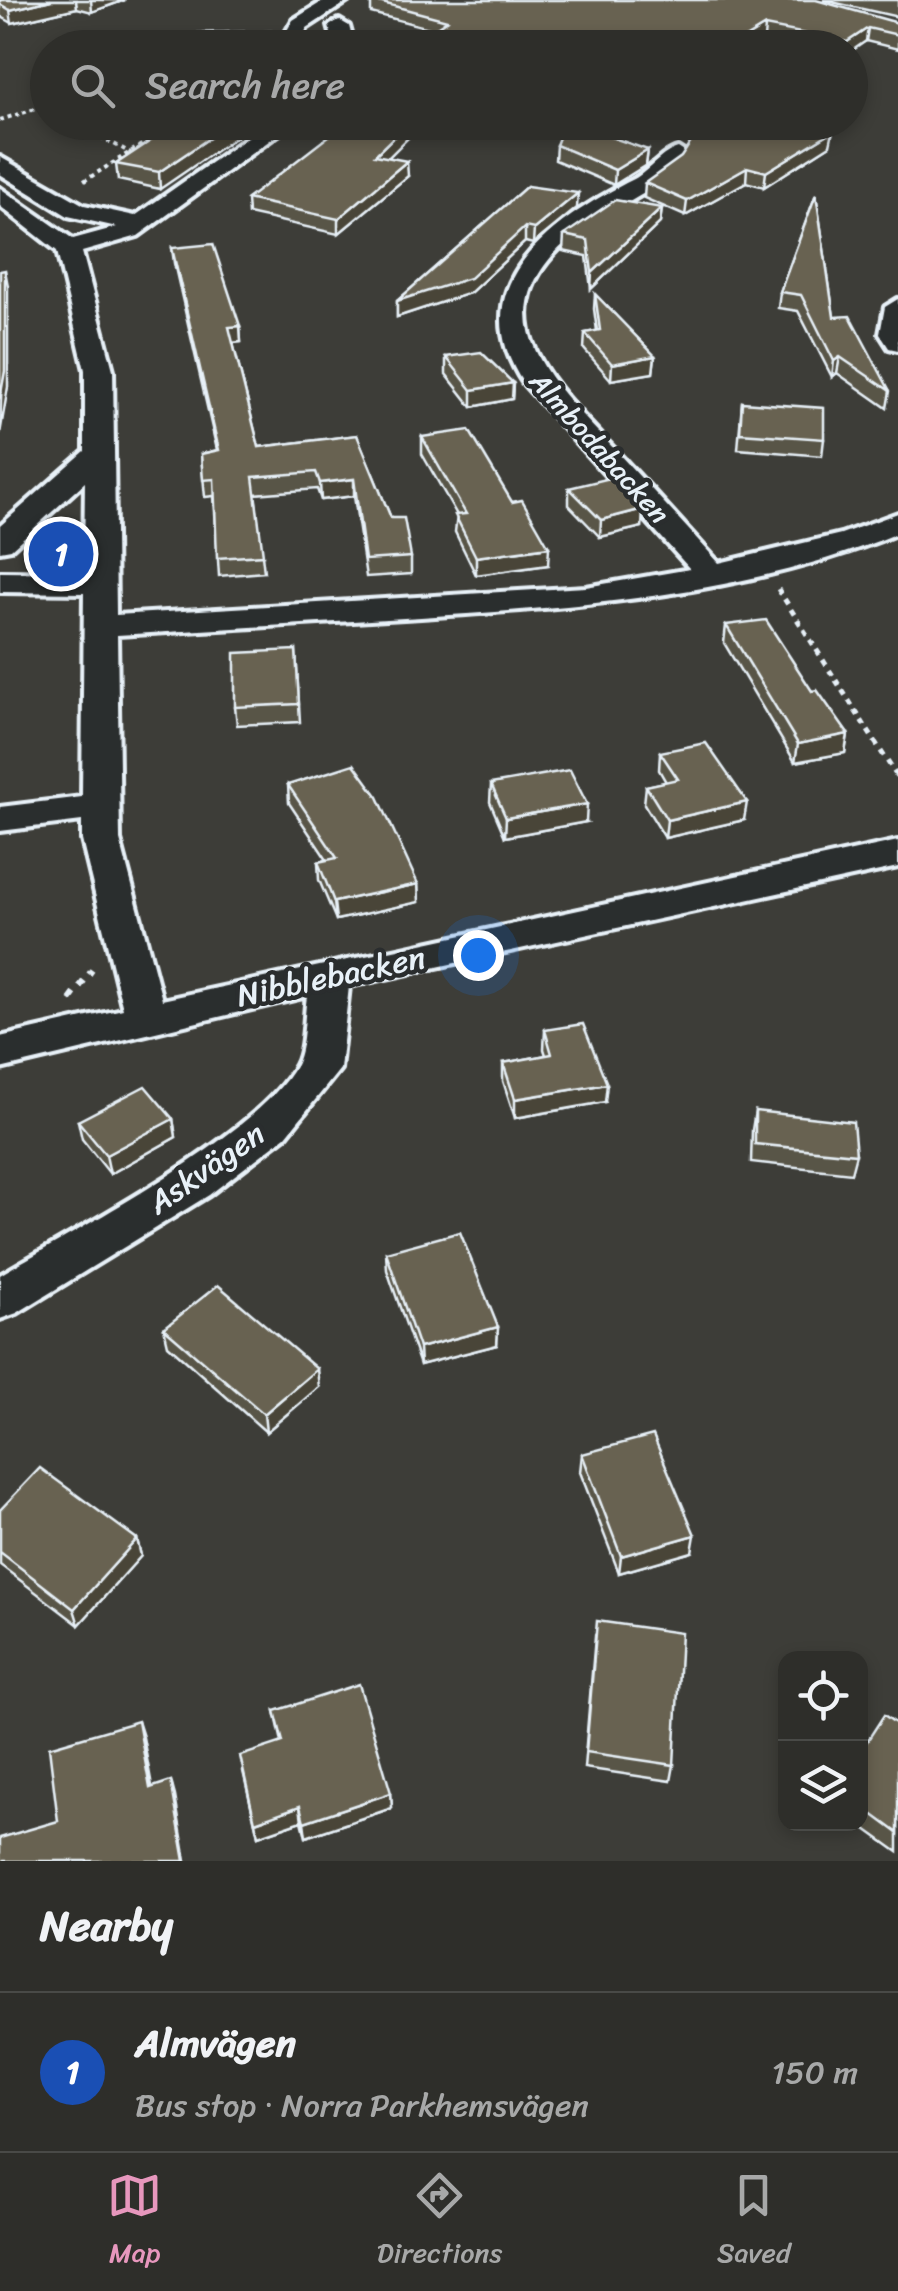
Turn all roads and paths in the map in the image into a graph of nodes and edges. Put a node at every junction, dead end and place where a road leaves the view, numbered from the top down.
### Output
1 (340, 0) edge
2 (339, 26) dead end
3 (295, 30) edge
4 (340, 30) edge
5 (30, 112) edge
6 (0, 120) edge
7 (106, 140) edge
8 (151, 140) edge
9 (258, 140) edge
10 (131, 153) junction
11 (678, 155) edge
12 (0, 164) edge
13 (44, 192) junction
14 (0, 196) edge
15 (139, 224) junction
16 (69, 248) junction
17 (898, 307) edge
18 (898, 342) edge
19 (102, 451) junction
20 (898, 522) edge
21 (0, 542) edge
22 (763, 564) junction
23 (709, 571) junction
24 (0, 582) edge
25 (97, 582) junction
26 (98, 626) junction
27 (898, 778) edge
28 (99, 806) junction
29 (0, 819) edge
30 (898, 854) edge
31 (330, 976) junction
32 (146, 1017) junction
33 (0, 1053) edge
34 (0, 1299) edge

1 - 3 street
2 - 4 street
5 - 6 path
7 - 10 path
8 - 10 path
9 - 15 street
10 - 13 path
11 - 23 street, Almbodabacken
12 - 13 street
13 - 15 street
14 - 16 street
15 - 16 street
16 - 19 street
17 - 18 street
19 - 21 street
19 - 25 street
20 - 22 street
22 - 23 street
22 - 27 path
23 - 26 street
24 - 25 street
25 - 26 street
26 - 28 street
28 - 29 street
28 - 32 street
30 - 31 street, Nibblebacken
31 - 32 street, Nibblebacken
31 - 34 street, Askvägen
32 - 33 street, Nibblebacken

